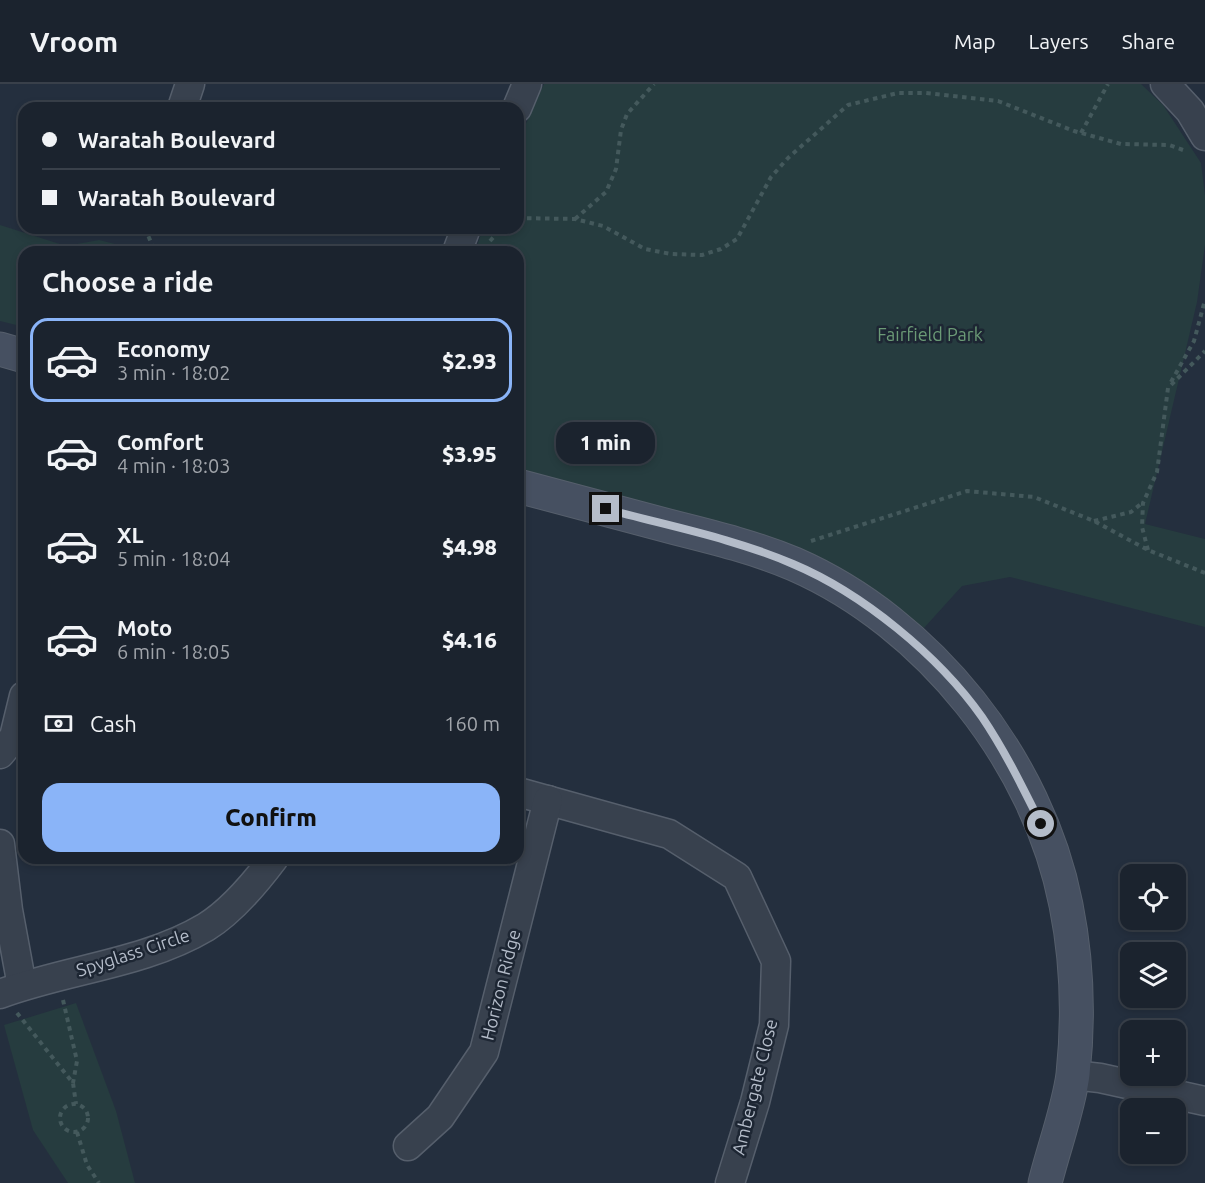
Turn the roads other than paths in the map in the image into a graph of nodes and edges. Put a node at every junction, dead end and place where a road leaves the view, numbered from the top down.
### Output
1 (189, 84) edge
2 (527, 84) edge
3 (1165, 84) edge
4 (184, 102) edge
5 (520, 102) edge
6 (1196, 144) edge
7 (0, 350) edge
8 (18, 354) edge
9 (524, 488) edge
10 (18, 721) edge
11 (0, 754) edge
12 (524, 794) edge
13 (548, 800) junction
14 (0, 844) edge
15 (270, 864) edge
16 (8, 991) edge
17 (1073, 1076) junction
18 (1205, 1101) edge
19 (408, 1146) dead end
20 (730, 1183) edge
21 (1045, 1183) edge

1 - 4 street
2 - 5 street
3 - 6 street
7 - 8 street
9 - 17 street
10 - 11 street
12 - 13 street, Ambergate Close
13 - 19 street, Horizon Ridge
13 - 20 street, Ambergate Close
14 - 16 street
15 - 16 street, Spyglass Circle
17 - 18 street
17 - 21 street

